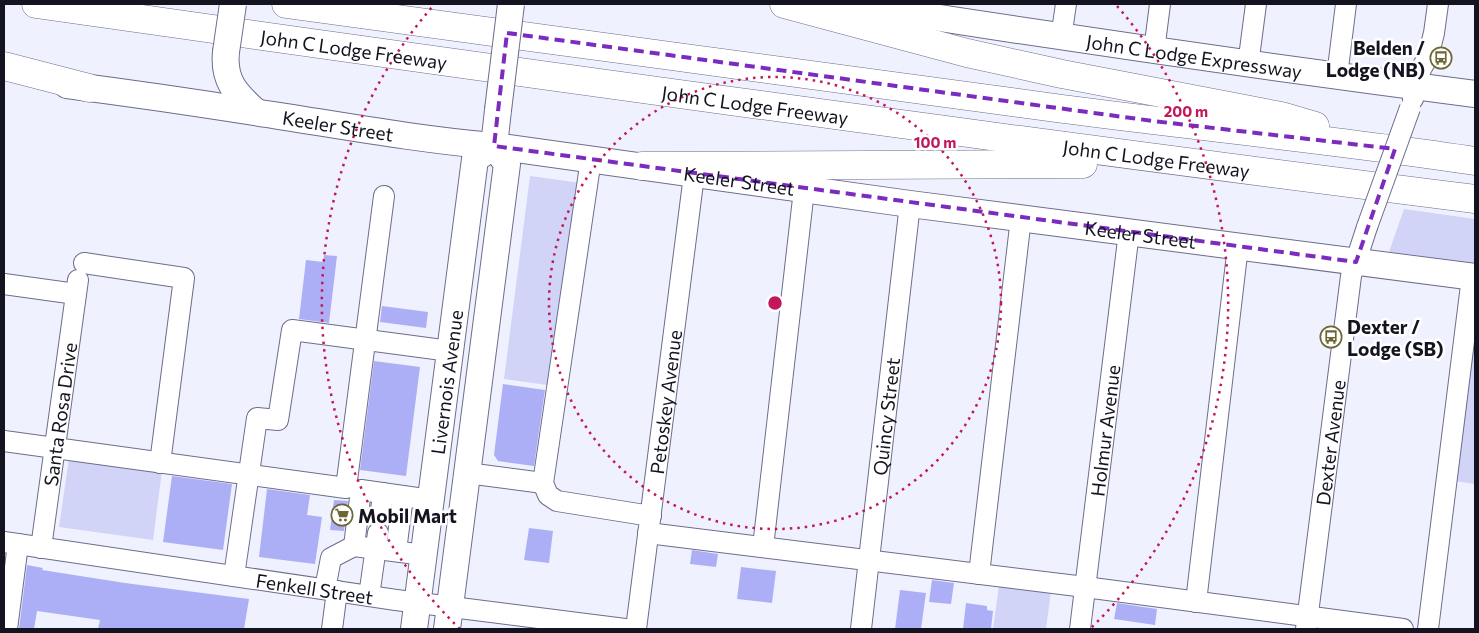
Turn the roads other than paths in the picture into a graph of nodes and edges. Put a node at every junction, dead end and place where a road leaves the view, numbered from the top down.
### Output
1 (36, 4) edge
2 (233, 4) edge
3 (286, 4) edge
4 (511, 4) edge
5 (784, 4) edge
6 (850, 4) edge
7 (1066, 4) edge
8 (1160, 4) edge
9 (1256, 4) edge
10 (1346, 4) edge
11 (1438, 4) edge
12 (942, 11) edge
13 (1061, 38) junction
14 (1154, 51) junction
15 (1248, 65) junction
16 (4, 66) edge
17 (1337, 76) junction
18 (4, 77) edge
19 (89, 88) junction
20 (1475, 94) edge
21 (1413, 97) junction
22 (256, 112) junction
23 (494, 146) junction
24 (1373, 146) junction
25 (591, 159) junction
26 (1475, 161) edge
27 (642, 166) junction
28 (1231, 168) junction
29 (694, 175) junction
30 (804, 190) junction
31 (384, 196) dead end
32 (1475, 199) edge
33 (910, 204) junction
34 (1022, 218) junction
35 (1130, 232) junction
36 (1238, 246) junction
37 (1356, 262) junction
38 (1474, 277) edge
39 (80, 279) junction
40 (4, 284) edge
41 (456, 306) junction
42 (366, 340) junction
43 (450, 351) junction
44 (4, 441) edge
45 (55, 448) junction
46 (160, 462) junction
47 (467, 472) junction
48 (250, 475) junction
49 (543, 482) junction
50 (389, 500) junction
51 (431, 500) junction
52 (649, 524) junction
53 (377, 540) junction
54 (11, 543) edge
55 (354, 546) junction
56 (763, 547) junction
57 (41, 548) junction
58 (457, 548) junction
59 (396, 551) junction
60 (424, 554) junction
61 (869, 560) junction
62 (980, 574) junction
63 (234, 576) junction
64 (1085, 587) junction
65 (331, 590) junction
66 (370, 596) junction
67 (418, 602) junction
68 (1196, 602) junction
69 (448, 618) edge
70 (1306, 623) edge
71 (534, 624) edge
72 (6, 629) edge
73 (332, 629) edge
74 (414, 629) edge
75 (625, 629) edge
76 (636, 629) edge
77 (861, 629) edge
78 (1080, 629) edge
79 (1403, 629) edge
80 (1428, 629) edge

1 - 28 highway, John C Lodge Freeway
2 - 22 main road, bridge
3 - 24 highway, John C Lodge Freeway
4 - 23 main road, bridge
5 - 24 highway
6 - 12 main road, John C Lodge Expressway
7 - 13 street
8 - 14 street
9 - 15 street
10 - 17 street
11 - 21 street, Dexter Avenue
12 - 13 main road, John C Lodge Expressway
13 - 14 main road, John C Lodge Expressway
14 - 15 main road, John C Lodge Expressway
15 - 17 main road, John C Lodge Expressway
16 - 19 highway
17 - 21 main road, John C Lodge Expressway
18 - 19 main road, Keeler Street
19 - 22 main road, Keeler Street
20 - 21 main road, John C Lodge Expressway
21 - 37 street, Dexter Avenue, bridge
22 - 23 main road, Keeler Street
23 - 25 main road, Keeler Street
23 - 41 main road, Livernois Avenue
23 - 47 main road, Livernois Avenue
24 - 26 highway, John C Lodge Freeway
25 - 27 main road, Keeler Street
25 - 49 street
27 - 28 highway
27 - 29 main road, Keeler Street
28 - 32 highway, John C Lodge Freeway
29 - 30 main road, Keeler Street
29 - 52 street, Petoskey Avenue
30 - 33 main road, Keeler Street
30 - 56 street
31 - 42 street
33 - 34 main road, Keeler Street
33 - 61 street, Quincy Street
34 - 35 main road, Keeler Street
34 - 62 street
35 - 36 main road, Keeler Street
35 - 64 street, Holmur Avenue
36 - 37 main road, Keeler Street
36 - 68 street
37 - 38 main road, Keeler Street
37 - 70 street, Dexter Avenue
38 - 80 street
39 - 40 street
39 - 45 street, Santa Rosa Drive
39 - 46 street
41 - 43 main road, Livernois Avenue
41 - 58 main road
42 - 43 street
42 - 48 street
42 - 48 street
43 - 51 main road, Livernois Avenue
44 - 45 street
45 - 46 street
45 - 57 street, Santa Rosa Drive
46 - 48 street
47 - 49 street
47 - 58 main road, Livernois Avenue
48 - 63 street
49 - 52 street
50 - 51 street
50 - 55 street
50 - 59 street
51 - 60 main road, Livernois Avenue
52 - 56 street
52 - 76 street, Petoskey Avenue
53 - 55 street
53 - 59 street
53 - 66 street
54 - 57 street, Fenkell Street
54 - 72 street
55 - 65 street
56 - 61 street
57 - 63 street, Fenkell Street
58 - 69 main road, Livernois Avenue
59 - 60 street
60 - 67 main road, Livernois Avenue
61 - 62 street
61 - 77 street, Quincy Street
62 - 64 street
63 - 65 street, Fenkell Street
64 - 68 street
64 - 78 street, Holmur Avenue
65 - 66 street, Fenkell Street
65 - 73 street
66 - 67 street, Fenkell Street
67 - 69 street, Fenkell Street
67 - 74 main road, Livernois Avenue
68 - 70 street
69 - 71 street, Fenkell Street
70 - 79 street
71 - 75 street, Fenkell Street

